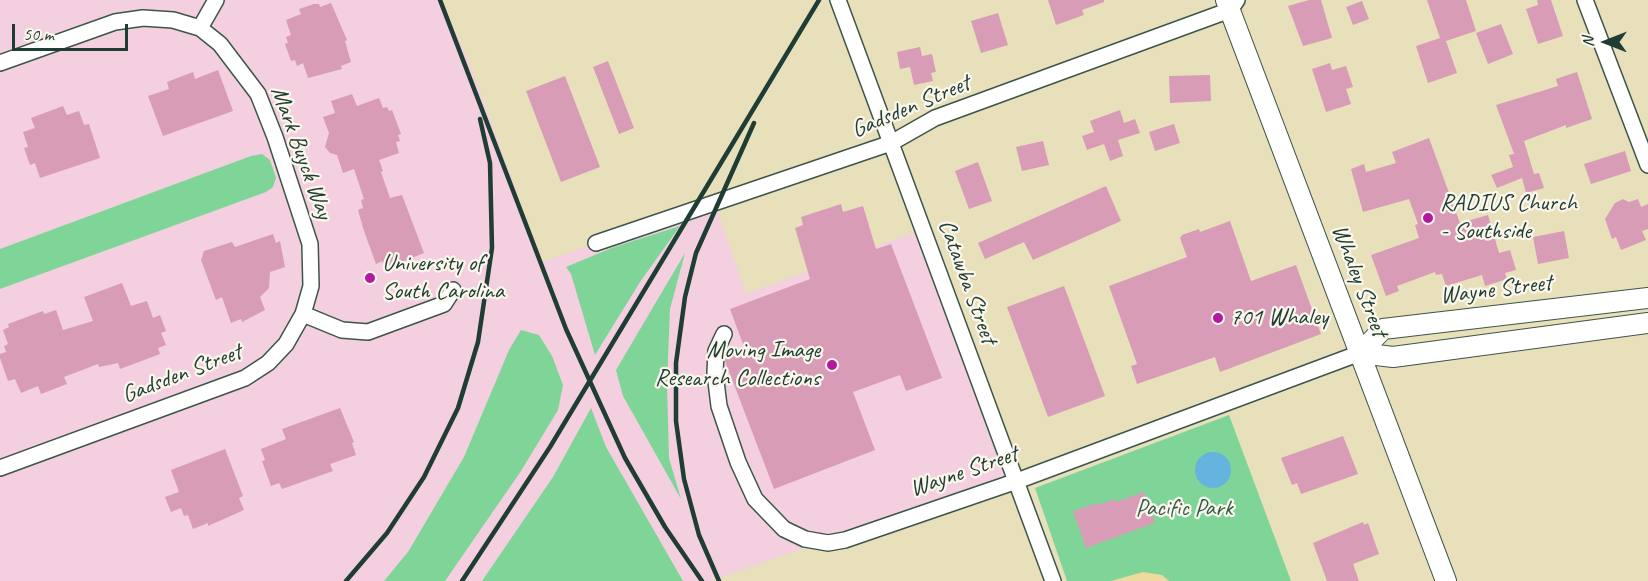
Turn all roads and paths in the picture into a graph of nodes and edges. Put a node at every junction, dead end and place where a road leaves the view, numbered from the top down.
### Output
1 (216, 0) edge
2 (838, 0) edge
3 (1585, 0) edge
4 (1231, 3) edge
5 (200, 28) junction
6 (0, 63) edge
7 (891, 143) junction
8 (1648, 165) edge
9 (596, 243) dead end
10 (453, 290) dead end
11 (1648, 298) edge
12 (303, 314) junction
13 (1648, 323) edge
14 (724, 334) dead end
15 (1360, 353) junction
16 (0, 468) edge
17 (1017, 481) junction
18 (1053, 581) edge
19 (1446, 581) edge

1 - 5 street
2 - 7 street, Catawba Street
3 - 8 street
4 - 7 street, Gadsden Street
4 - 15 main road, Whaley Street
5 - 6 street
5 - 12 street, Mark Buyck Way
7 - 9 street, Gadsden Street
7 - 17 street, Catawba Street
10 - 12 street
11 - 15 main road, Wayne Street
12 - 16 street, Gadsden Street
13 - 15 main road, Wayne Street
14 - 17 street, Wayne Street
15 - 17 street, Wayne Street
15 - 19 main road, Whaley Street
17 - 18 street, Catawba Street

